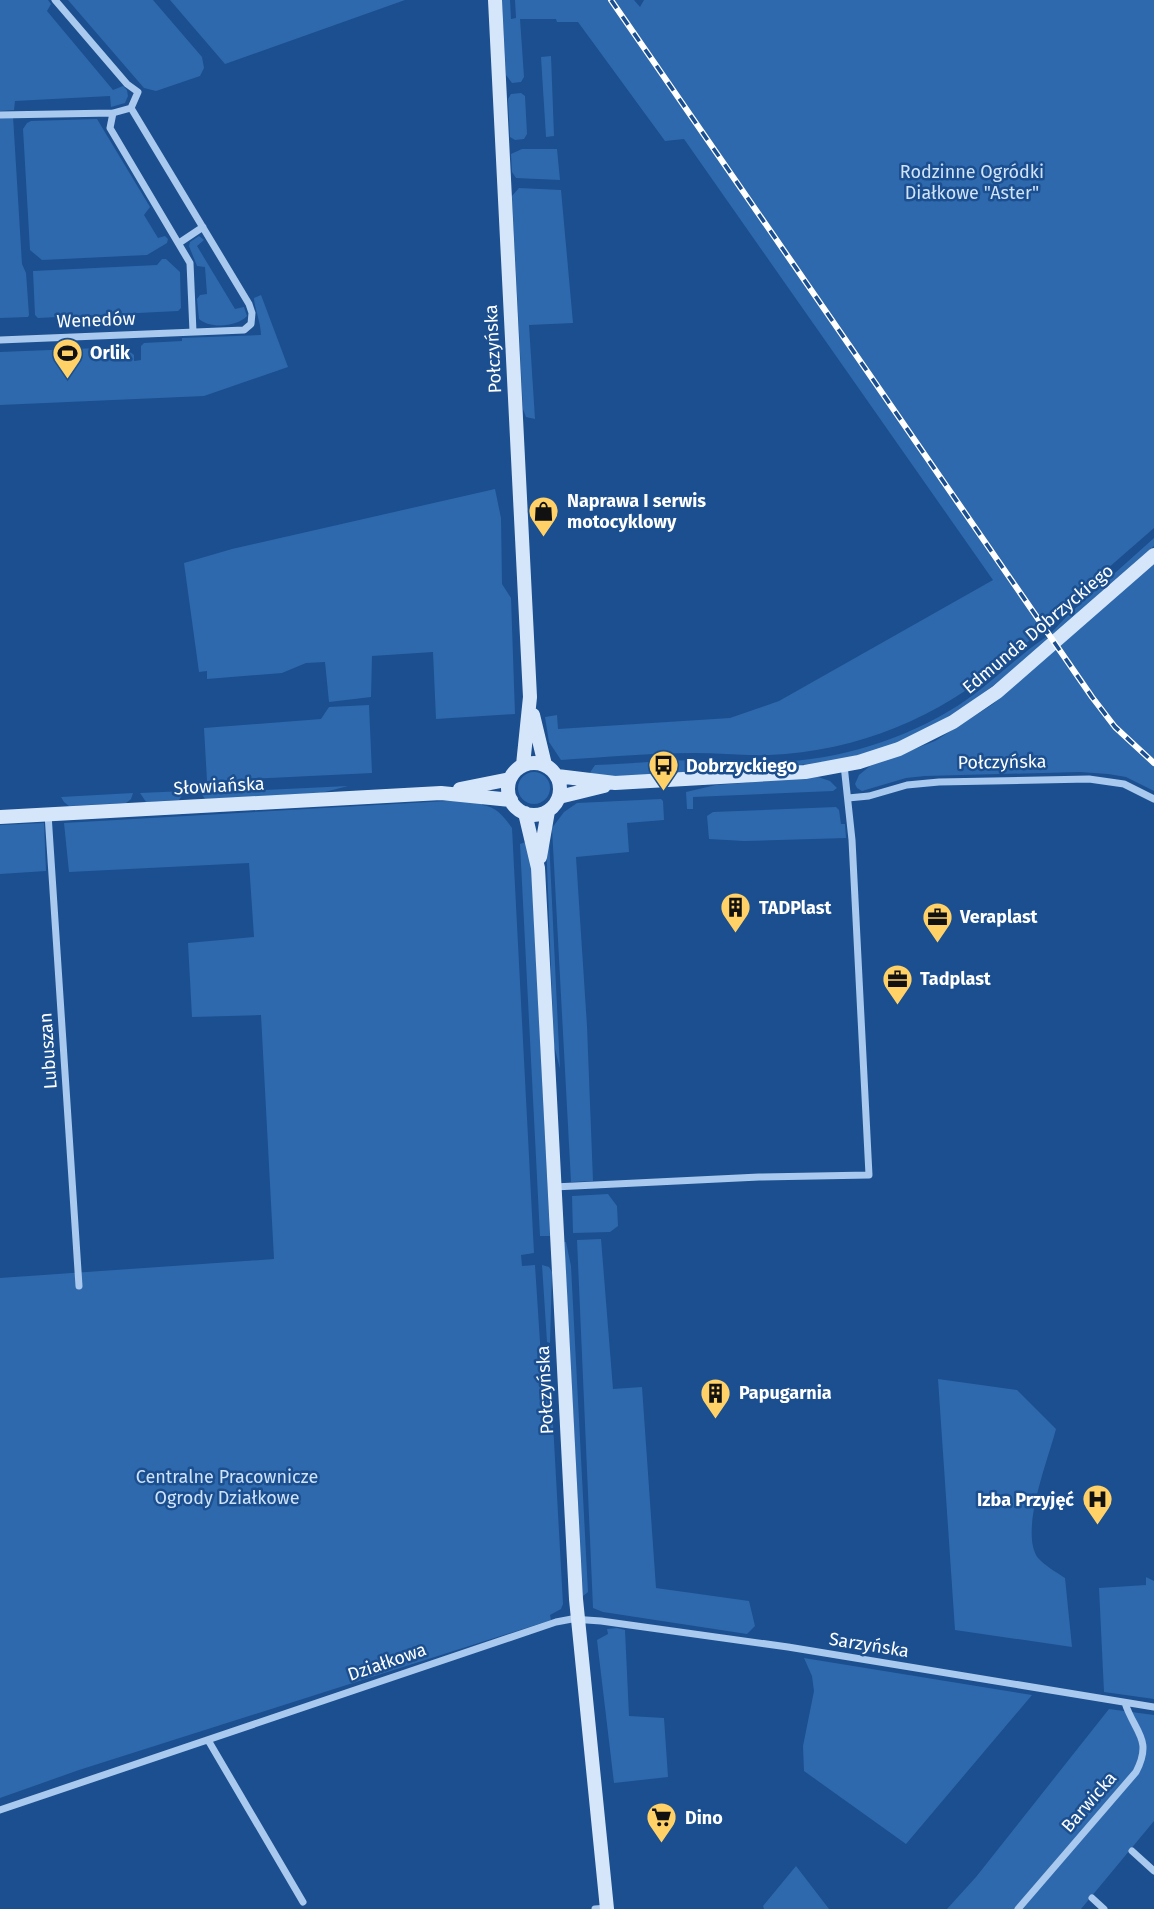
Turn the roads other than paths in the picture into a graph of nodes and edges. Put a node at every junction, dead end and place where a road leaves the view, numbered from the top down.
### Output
1 (55, 0) edge
2 (495, 0) edge
3 (131, 108) junction
4 (113, 113) junction
5 (0, 115) edge
6 (203, 227) junction
7 (179, 243) junction
8 (193, 332) junction
9 (0, 340) edge
10 (1154, 555) edge
11 (530, 697) junction
12 (523, 765) junction
13 (545, 765) junction
14 (844, 765) junction
15 (557, 776) junction
16 (510, 779) junction
17 (615, 783) junction
18 (441, 793) junction
19 (559, 797) junction
20 (848, 798) junction
21 (1154, 799) edge
22 (511, 800) junction
23 (548, 811) junction
24 (525, 813) junction
25 (48, 814) junction
26 (0, 817) edge
27 (538, 868) junction
28 (554, 1187) junction
29 (79, 1286) dead end
30 (578, 1619) junction
31 (1125, 1703) junction
32 (1154, 1707) edge
33 (208, 1740) junction
34 (0, 1810) edge
35 (1132, 1851) dead end
36 (1154, 1871) edge
37 (1092, 1898) dead end
38 (303, 1902) dead end
39 (603, 1909) edge
40 (1018, 1909) edge
41 (1104, 1909) edge

1 - 3 street, Wenedów
2 - 11 main road, Połczyńska
3 - 4 street
3 - 6 street, Wenedów
4 - 5 street
4 - 7 street
6 - 7 street
6 - 8 street, Wenedów
7 - 8 street
8 - 9 street, Wenedów
10 - 14 main road, Edmunda Dobrzyckiego
11 - 12 main road, Połczyńska
11 - 13 main road, Połczyńska
12 - 13 main road
12 - 16 main road
13 - 15 main road
14 - 17 main road, Edmunda Dobrzyckiego
14 - 20 street
15 - 17 main road, Edmunda Dobrzyckiego
15 - 19 main road
16 - 18 main road, Słowiańska
16 - 22 main road
17 - 19 main road, Edmunda Dobrzyckiego
18 - 22 main road, Słowiańska
18 - 25 main road, Słowiańska
19 - 23 main road
20 - 21 street, Połczyńska
20 - 28 street
22 - 24 main road
23 - 24 main road
23 - 27 main road, Połczyńska
24 - 27 main road, Połczyńska
25 - 26 main road, Słowiańska
25 - 29 street, Lubuszan
27 - 28 main road, Połczyńska
28 - 30 main road, Połczyńska
30 - 31 street, Sarzyńska
30 - 33 street, Działkowa
30 - 39 main road, Połczyńska
31 - 32 street, Sarzyńska
31 - 40 street, Barwicka
33 - 34 street, Działkowa
33 - 38 street
35 - 36 street
37 - 41 street

